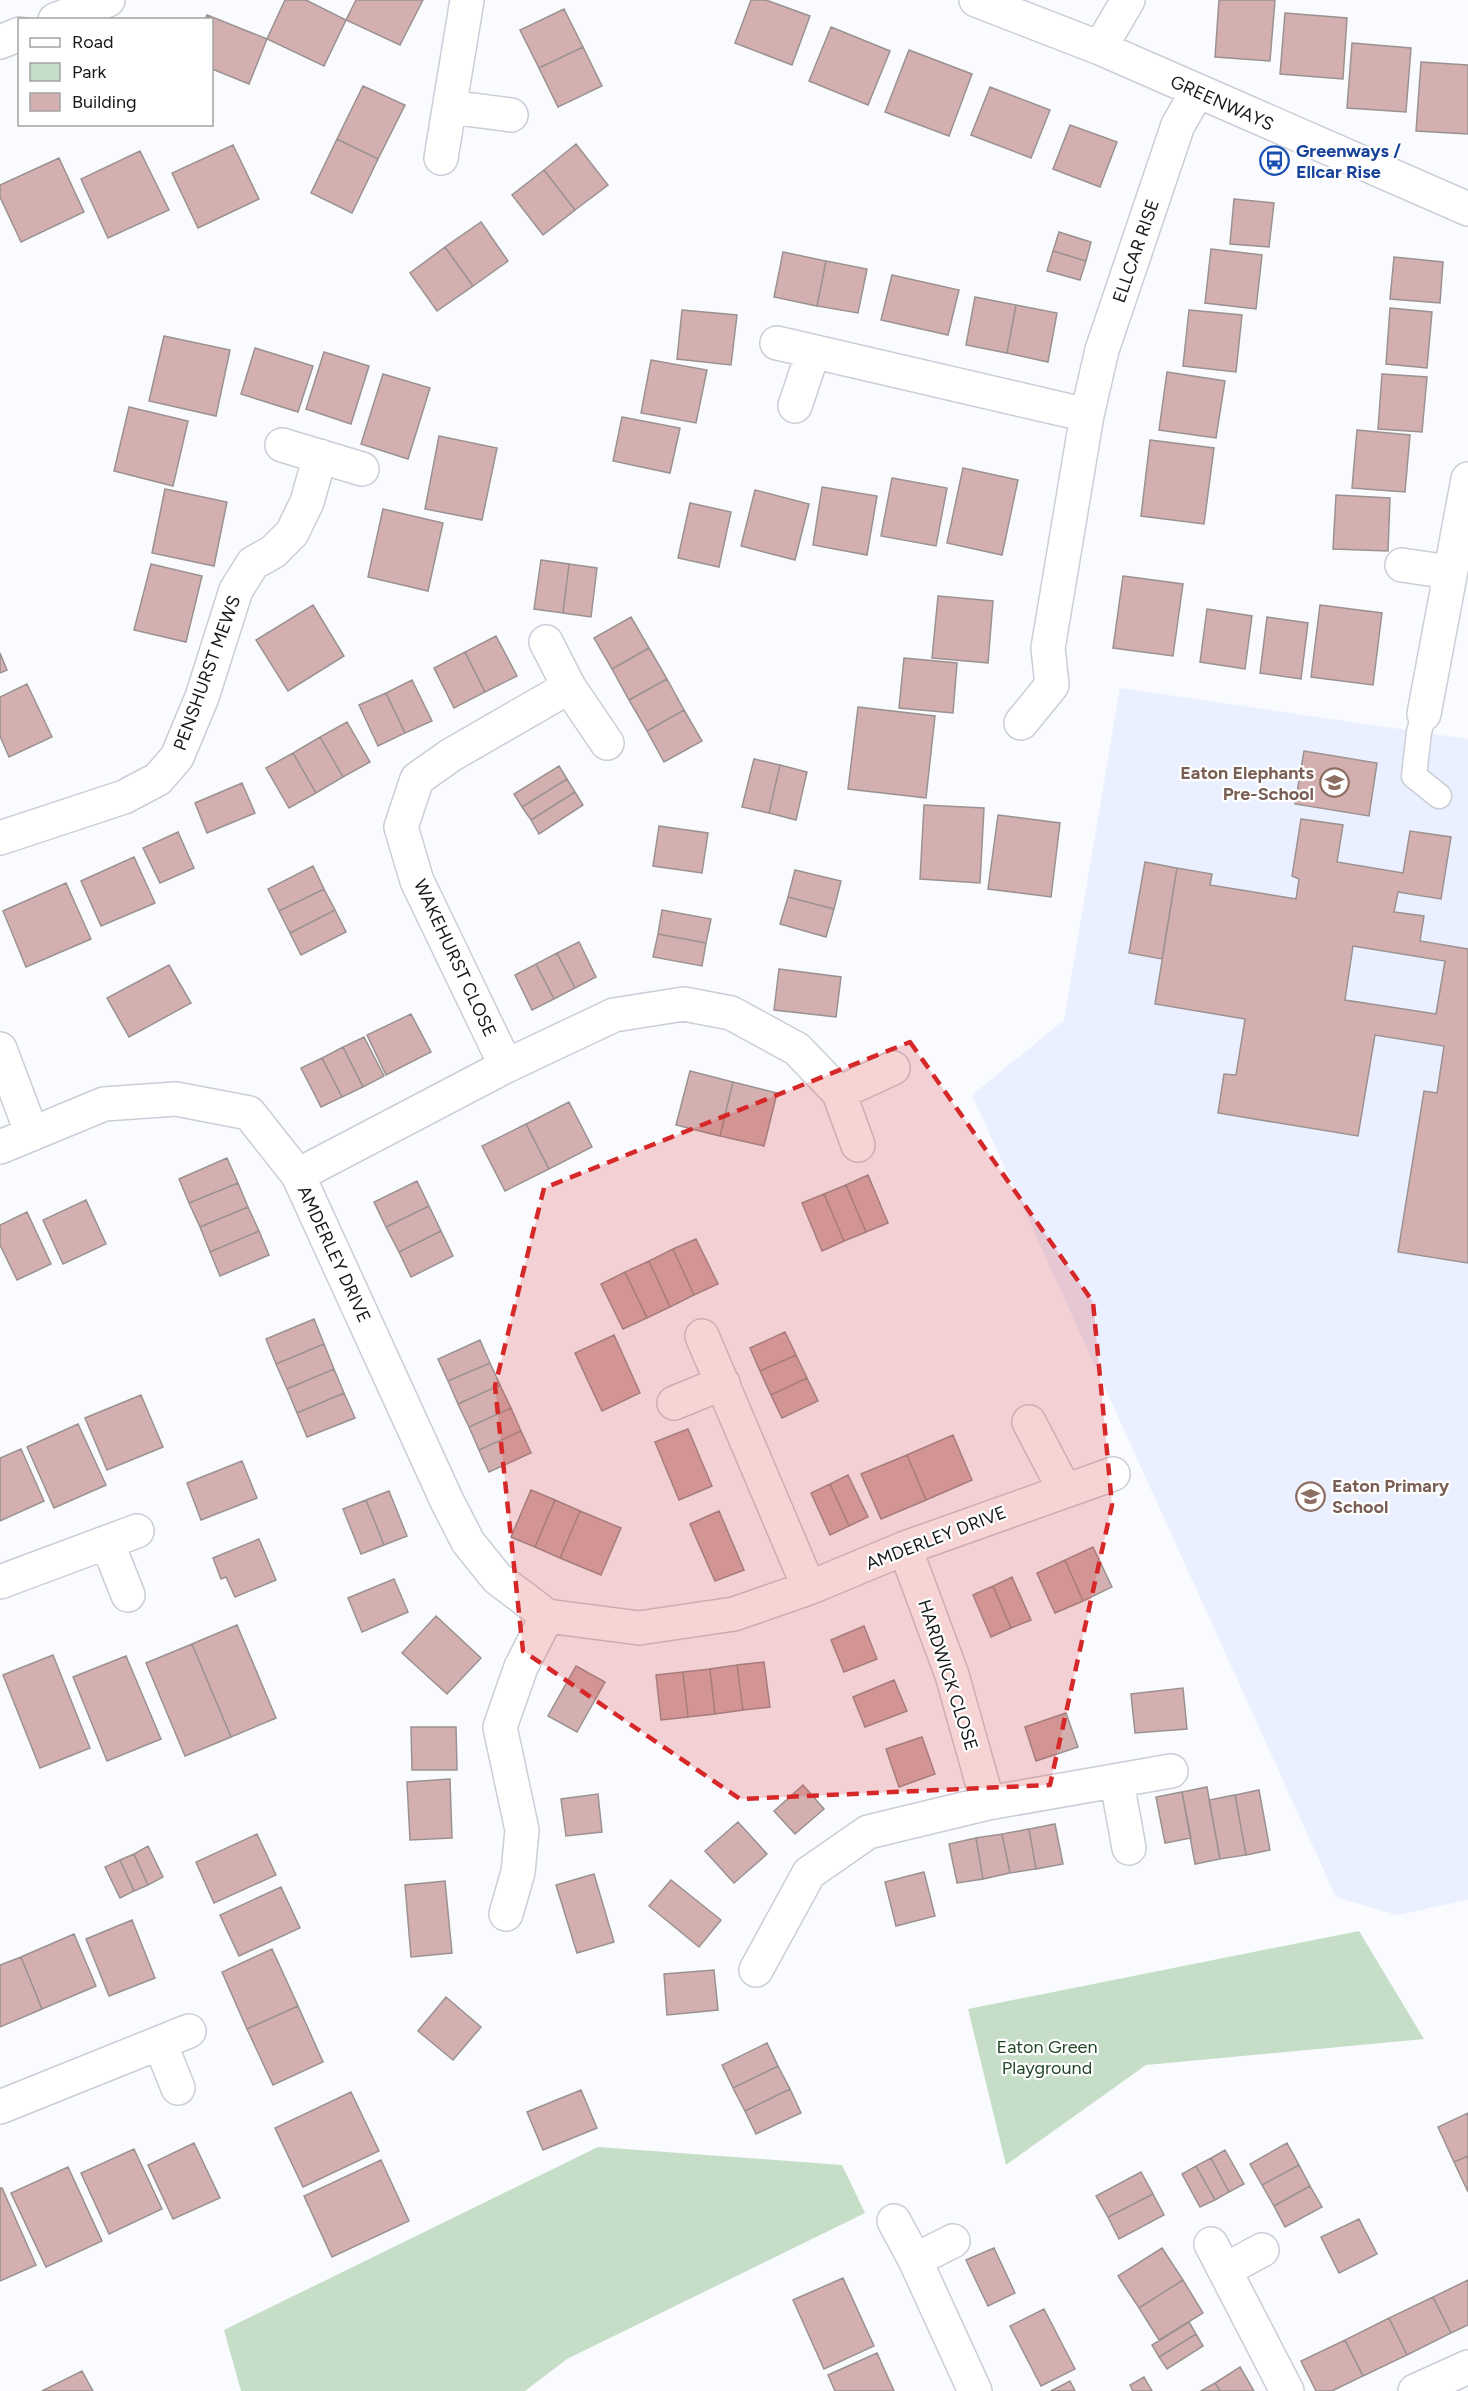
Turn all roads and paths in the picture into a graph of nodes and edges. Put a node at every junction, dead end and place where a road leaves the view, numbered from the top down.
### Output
1 (108, 0) edge
2 (467, 0) edge
3 (976, 0) edge
4 (1128, 0) edge
5 (59, 18) edge
6 (18, 35) edge
7 (0, 42) edge
8 (1100, 48) junction
9 (1197, 92) junction
10 (450, 107) junction
11 (511, 115) dead end
12 (441, 158) dead end
13 (1468, 209) edge
14 (777, 343) dead end
15 (813, 352) junction
16 (795, 406) dead end
17 (1087, 415) junction
18 (282, 445) dead end
19 (320, 456) junction
20 (362, 469) dead end
21 (1468, 479) edge
22 (1402, 565) dead end
23 (1449, 572) junction
24 (546, 642) dead end
25 (569, 687) junction
26 (1424, 714) joint
27 (1021, 723) dead end
28 (607, 743) dead end
29 (1439, 796) dead end
30 (0, 838) edge
31 (0, 1049) edge
32 (506, 1066) junction
33 (893, 1068) dead end
34 (839, 1093) junction
35 (32, 1134) junction
36 (858, 1145) dead end
37 (0, 1147) edge
38 (298, 1175) junction
39 (702, 1336) dead end
40 (723, 1383) junction
41 (674, 1403) dead end
42 (1029, 1422) dead end
43 (1113, 1474) dead end
44 (1065, 1491) junction
45 (137, 1531) dead end
46 (107, 1542) junction
47 (905, 1548) junction
48 (0, 1582) edge
49 (809, 1588) junction
50 (128, 1595) dead end
51 (546, 1616) junction
52 (1171, 1771) dead end
53 (1117, 1782) junction
54 (988, 1803) junction
55 (1130, 1848) dead end
56 (506, 1914) dead end
57 (756, 1970) dead end
58 (178, 2088) dead end
59 (0, 2107) edge
60 (894, 2221) dead end
61 (952, 2241) dead end
62 (1262, 2250) dead end
63 (915, 2260) junction
64 (1468, 2367) edge
65 (975, 2391) edge
66 (1287, 2391) edge
67 (1415, 2391) edge

1 - 5 street
2 - 10 street
3 - 8 street, GREENWAYS
4 - 8 street
6 - 7 street
8 - 9 street, GREENWAYS
9 - 13 street, GREENWAYS
9 - 17 street, ELLCAR RISE
10 - 11 street
10 - 12 street
14 - 15 street
15 - 16 street
15 - 17 street
17 - 27 street, ELLCAR RISE
18 - 19 street
19 - 20 street
19 - 30 street, PENSHURST MEWS
21 - 23 street
22 - 23 street
23 - 26 street
24 - 25 street
25 - 28 street
25 - 32 street, WAKEHURST CLOSE
26 - 29 lane
31 - 35 street
32 - 34 street
32 - 38 street
33 - 34 street
34 - 36 street
35 - 37 street, AMDERLEY DRIVE
35 - 38 street, AMDERLEY DRIVE
38 - 51 street, AMDERLEY DRIVE
39 - 40 street
40 - 41 street
40 - 49 street
42 - 44 street
43 - 44 street, AMDERLEY DRIVE
44 - 47 street, AMDERLEY DRIVE
45 - 46 street
46 - 48 street
46 - 50 street
47 - 49 street, AMDERLEY DRIVE
47 - 54 street, HARDWICK CLOSE
49 - 51 street, AMDERLEY DRIVE
51 - 56 street
52 - 53 street
53 - 54 street
53 - 55 street
54 - 57 street
58 - 59 street
60 - 63 street
61 - 63 street
62 - 66 street
63 - 65 street
64 - 67 street

